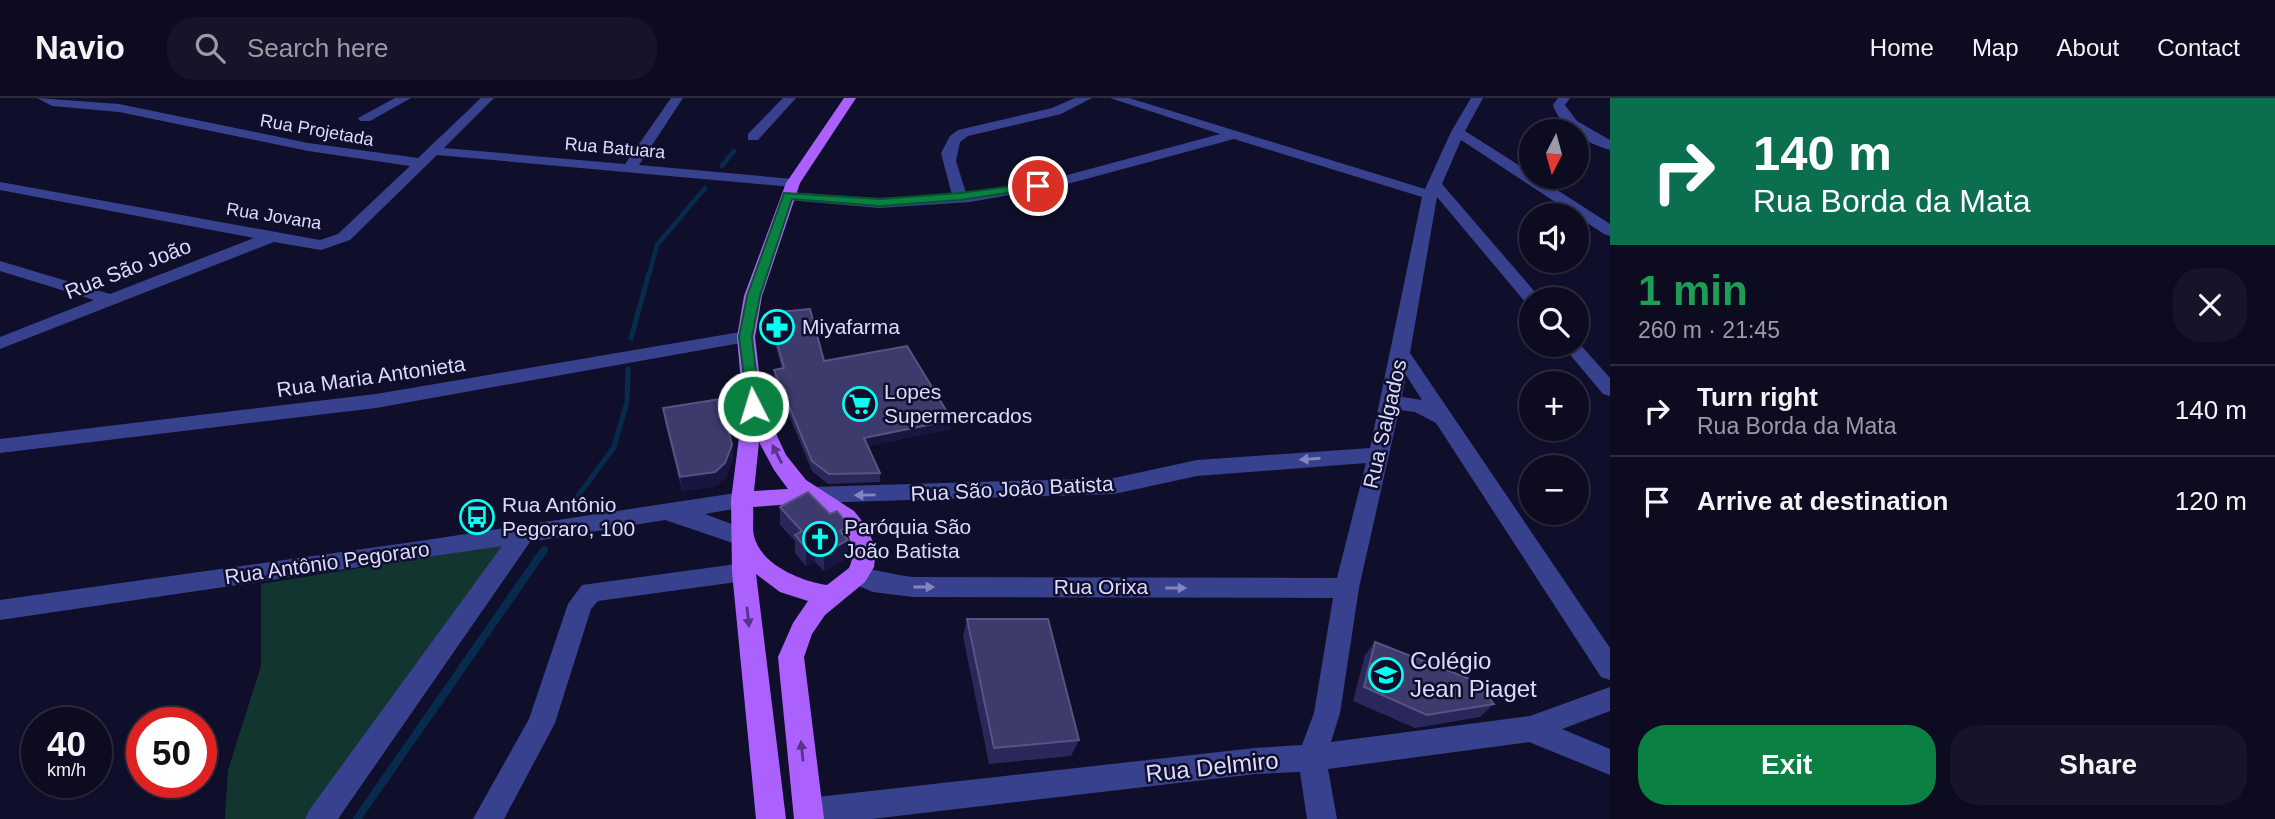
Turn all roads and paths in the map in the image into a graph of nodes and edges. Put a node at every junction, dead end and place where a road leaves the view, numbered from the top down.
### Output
1 (43, 98) edge
2 (405, 98) edge
3 (488, 98) edge
4 (677, 98) edge
5 (790, 98) edge
6 (850, 98) edge
7 (1086, 98) edge
8 (1116, 98) edge
9 (1477, 98) edge
10 (1564, 98) edge
11 (365, 118) dead end
12 (1458, 132) junction
13 (1236, 134) junction
14 (752, 137) dead end
15 (1610, 146) edge
16 (435, 151) junction
17 (422, 163) junction
18 (628, 169) junction
19 (0, 186) edge
20 (1432, 189) junction
21 (790, 190) junction
22 (960, 197) junction
23 (1610, 231) edge
24 (273, 237) junction
25 (0, 266) edge
26 (1521, 287) edge
27 (111, 300) junction
28 (746, 337) junction
29 (0, 343) edge
30 (1401, 354) junction
31 (1581, 357) edge
32 (1610, 390) edge
33 (1391, 402) junction
34 (753, 406) junction
35 (1446, 420) junction
36 (0, 446) edge
37 (1378, 454) junction
38 (812, 495) junction
39 (742, 500) junction
40 (654, 515) junction
41 (523, 534) junction
42 (742, 537) junction
43 (744, 572) junction
44 (857, 575) junction
45 (1347, 588) junction
46 (830, 595) junction
47 (0, 610) edge
48 (1610, 669) edge
49 (1610, 699) edge
50 (1530, 729) junction
51 (1312, 758) junction
52 (1610, 762) edge
53 (808, 816) edge
54 (320, 819) edge
55 (488, 819) edge
56 (771, 819) edge
57 (1322, 819) edge

1 - 17 street, Rua Projetada
2 - 11 street
3 - 16 street, Rua Jovana
4 - 18 street
5 - 14 street
6 - 21 main road
7 - 22 street
8 - 13 street
9 - 12 street, Rua Salgados
10 - 15 street
12 - 20 street, Rua Salgados
12 - 23 street
13 - 20 street
13 - 22 street, Rua Batuara
16 - 17 street, Rua Jovana
16 - 18 street, Rua Batuara
17 - 24 street, Rua Jovana
18 - 21 street, Rua Batuara
19 - 24 street, Rua Jovana
20 - 26 street
20 - 30 street, Rua Salgados
21 - 22 street, Rua Batuara
21 - 28 main road
24 - 27 street, Rua São João
25 - 27 street
27 - 29 street, Rua São João
28 - 34 main road
28 - 36 street, Rua Maria Antonieta
30 - 33 street, Rua Salgados
30 - 35 street
31 - 32 street
33 - 35 street
33 - 37 street, Rua Salgados
38 -> 34 main road
34 - 39 main road
35 - 48 street
37 -> 38 street, Rua São João Batista
37 - 45 street, Rua Salgados
38 - 39 main road
38 - 44 main road
39 - 40 street, Rua Antônio Pegoraro
39 - 42 main road
40 - 41 street, Rua Antônio Pegoraro
40 - 42 street, Rua Antônio Pegoraro
41 - 47 street, Rua Antônio Pegoraro
41 - 54 street
42 - 43 main road
42 - 46 main road
43 - 55 street
43 -> 56 main road
44 -> 45 street, Rua Orixa
44 - 46 main road
45 - 51 street, Rua Salgados
53 -> 46 main road
49 - 50 street, Rua Delmiro
50 - 51 street, Rua Delmiro
50 - 52 street
51 - 53 street, Rua Delmiro
51 - 57 street

